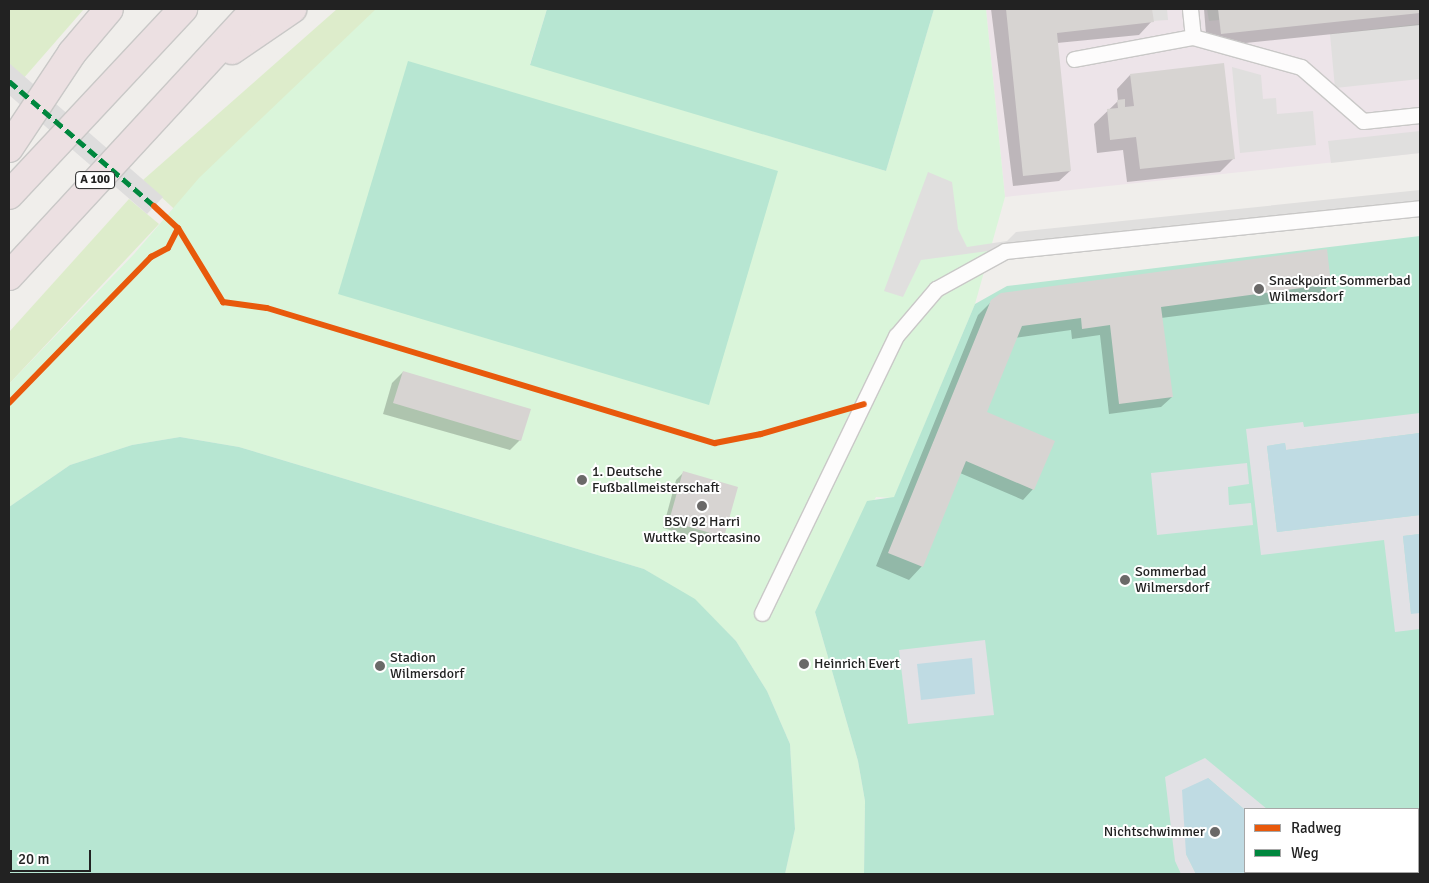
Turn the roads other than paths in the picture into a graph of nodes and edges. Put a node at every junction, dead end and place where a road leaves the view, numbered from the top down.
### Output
1 (109, 9) edge
2 (183, 9) edge
3 (255, 9) edge
4 (292, 9) edge
5 (1190, 9) edge
6 (1193, 37) junction
7 (1074, 59) dead end
8 (181, 84) junction
9 (1420, 115) edge
10 (9, 148) edge
11 (9, 195) edge
12 (1420, 208) edge
13 (9, 276) edge
14 (762, 613) dead end

1 - 10 highway
2 - 11 highway
3 - 8 highway, A 100
4 - 8 highway
5 - 6 lane
6 - 7 lane
6 - 9 lane
8 - 13 highway, A 100
12 - 14 lane

